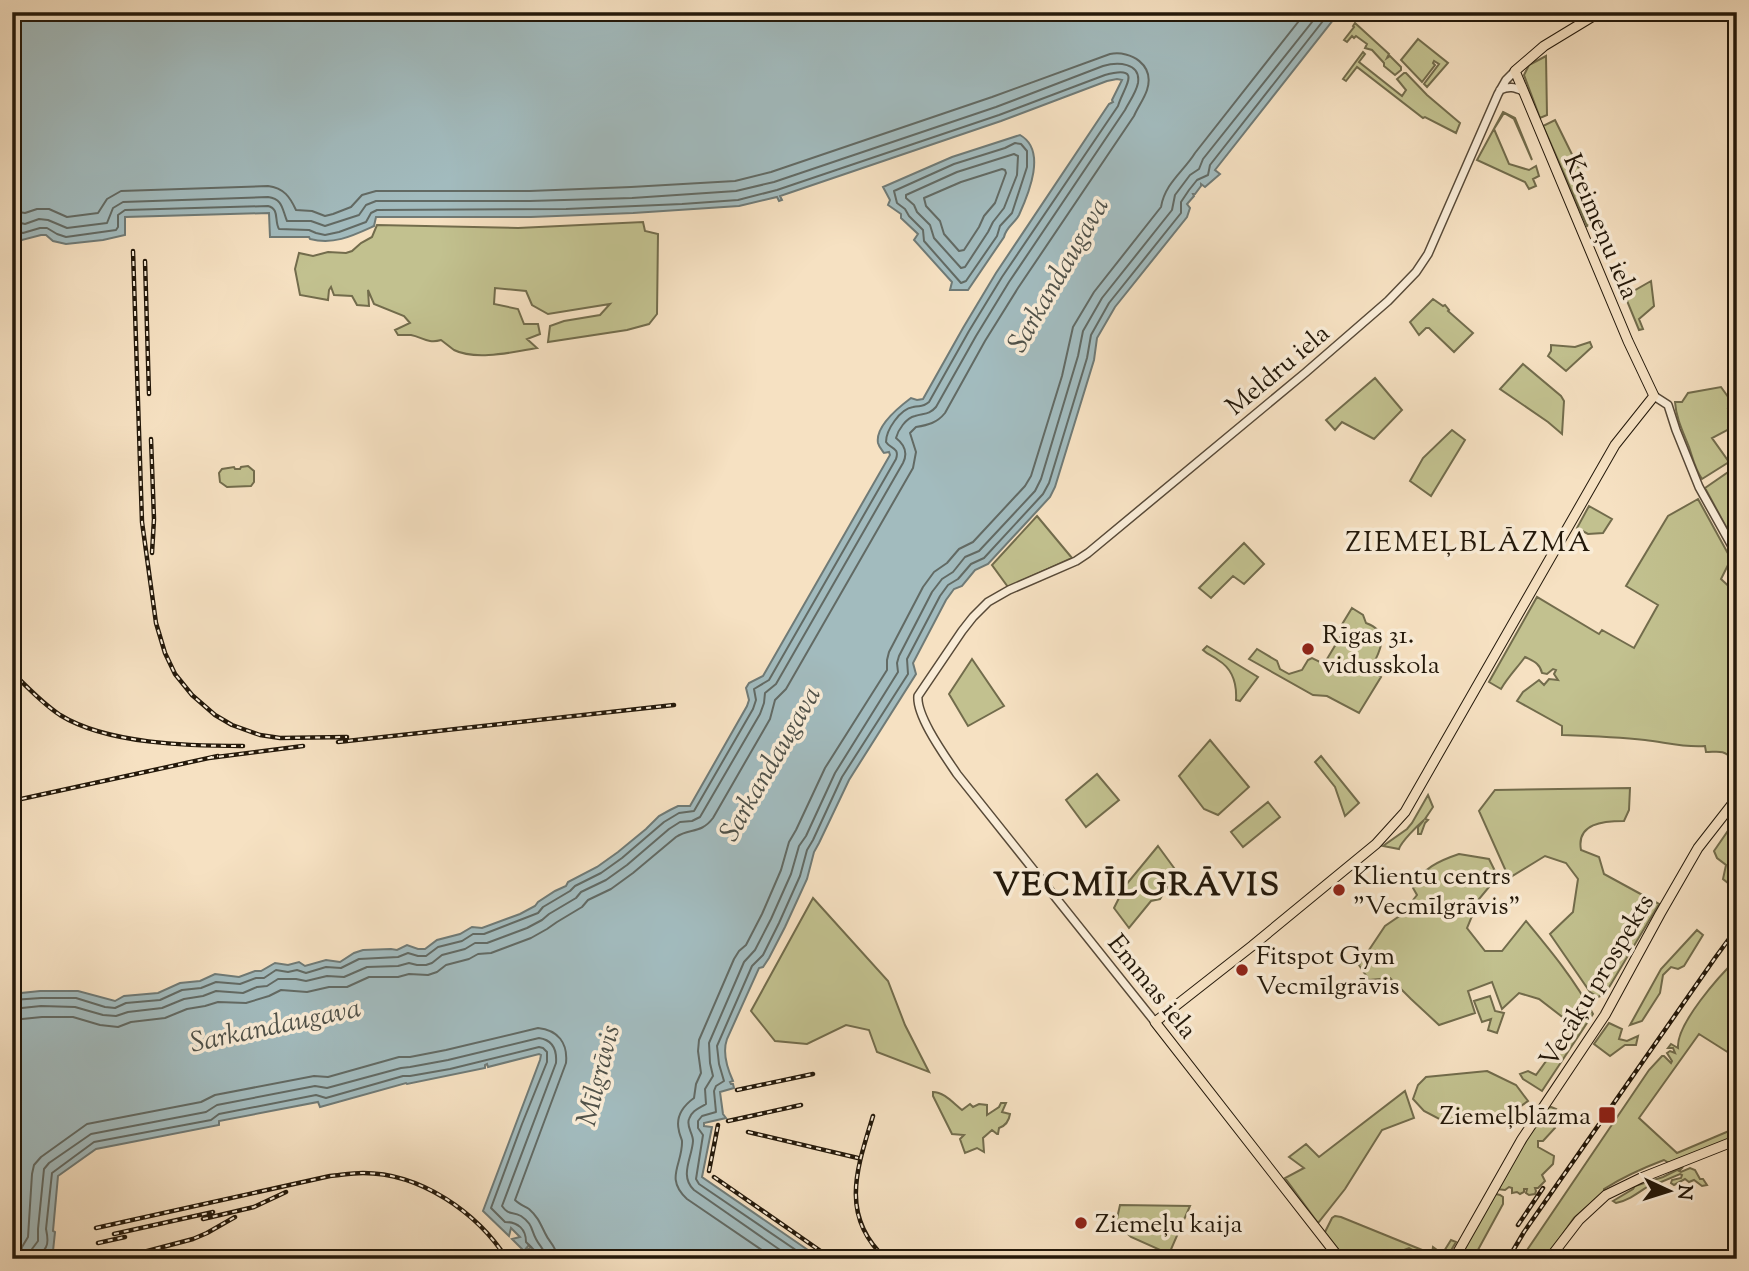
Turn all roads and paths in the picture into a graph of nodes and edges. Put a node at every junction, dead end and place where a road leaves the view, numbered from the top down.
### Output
1 (1600, 12) edge
2 (1515, 71) junction
3 (1500, 90) junction
4 (1523, 91) junction
5 (1654, 396) junction
6 (1737, 555) edge
7 (917, 702) joint
8 (1737, 798) edge
9 (1155, 1021) junction
10 (1737, 1140) edge
11 (1340, 1259) edge
12 (1454, 1259) edge
13 (1549, 1259) edge

1 - 2 main road, Meldru iela
2 - 3 street, Meldru iela
2 - 4 main road, Kreimeņu iela
3 - 4 street
3 - 7 street, Meldru iela
4 - 5 main road, Kreimeņu iela
5 - 6 street
5 - 9 main road
7 - 9 street, Emmas iela
8 - 12 main road, Vecāķu prospekts
9 - 11 main road, Emmas iela
10 - 13 main road

